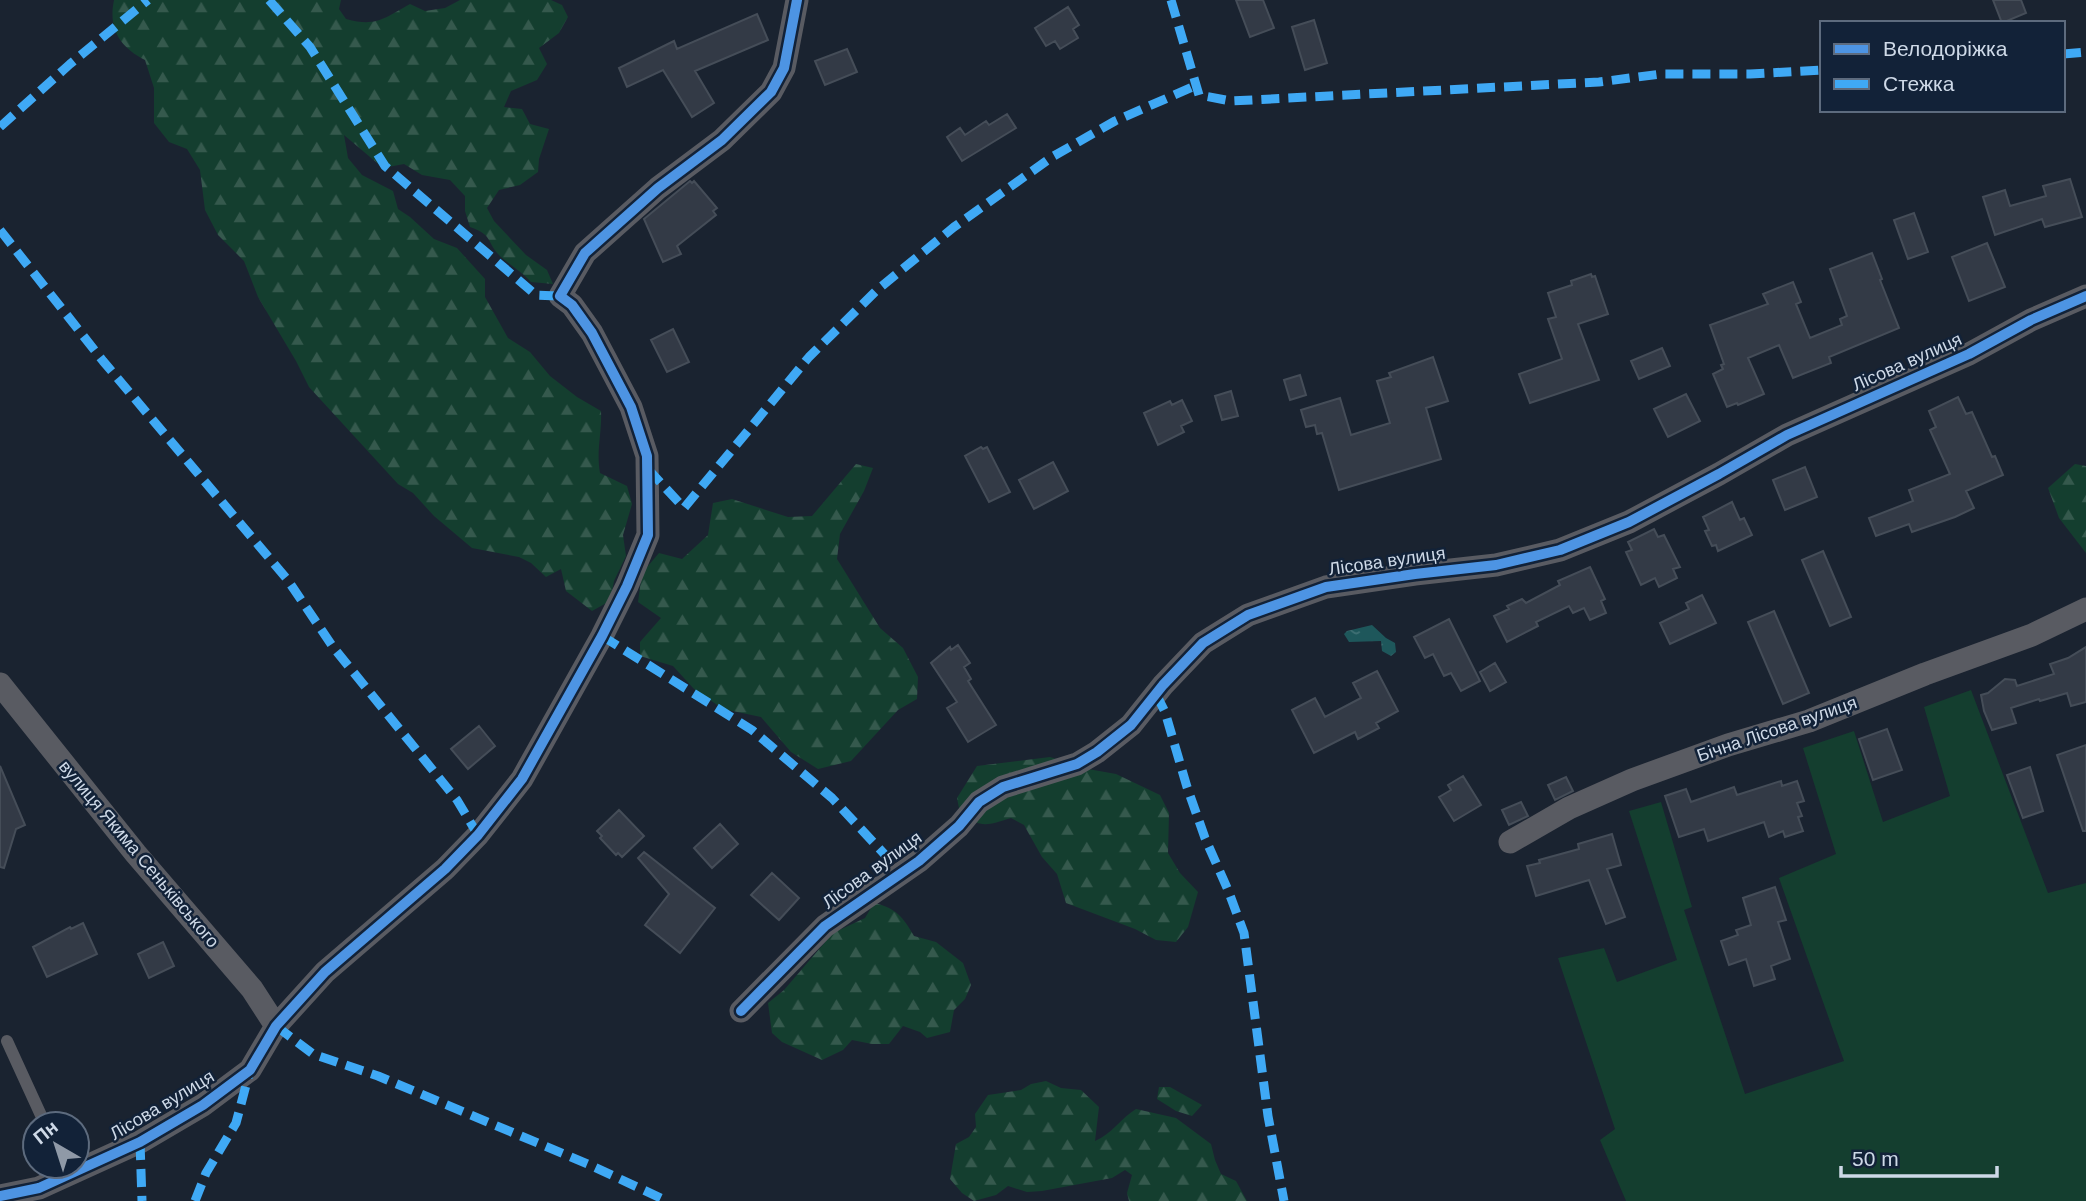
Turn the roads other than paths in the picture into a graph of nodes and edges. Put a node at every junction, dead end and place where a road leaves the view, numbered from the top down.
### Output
1 (797, 0) edge
2 (2086, 296) edge
3 (2086, 609) edge
4 (0, 684) edge
5 (1510, 842) dead end
6 (741, 1011) dead end
7 (276, 1026) junction
8 (7, 1041) dead end
9 (39, 1110) edge
10 (91, 1161) edge
11 (52, 1180) edge
12 (0, 1196) edge

1 - 7 street, Лісова вулиця
2 - 6 street, Лісова вулиця
3 - 5 street, Бічна Лісова вулиця
4 - 7 street, вулиця Якима Сеньківського
7 - 10 street, Лісова вулиця
8 - 9 lane
11 - 12 street, Лісова вулиця

